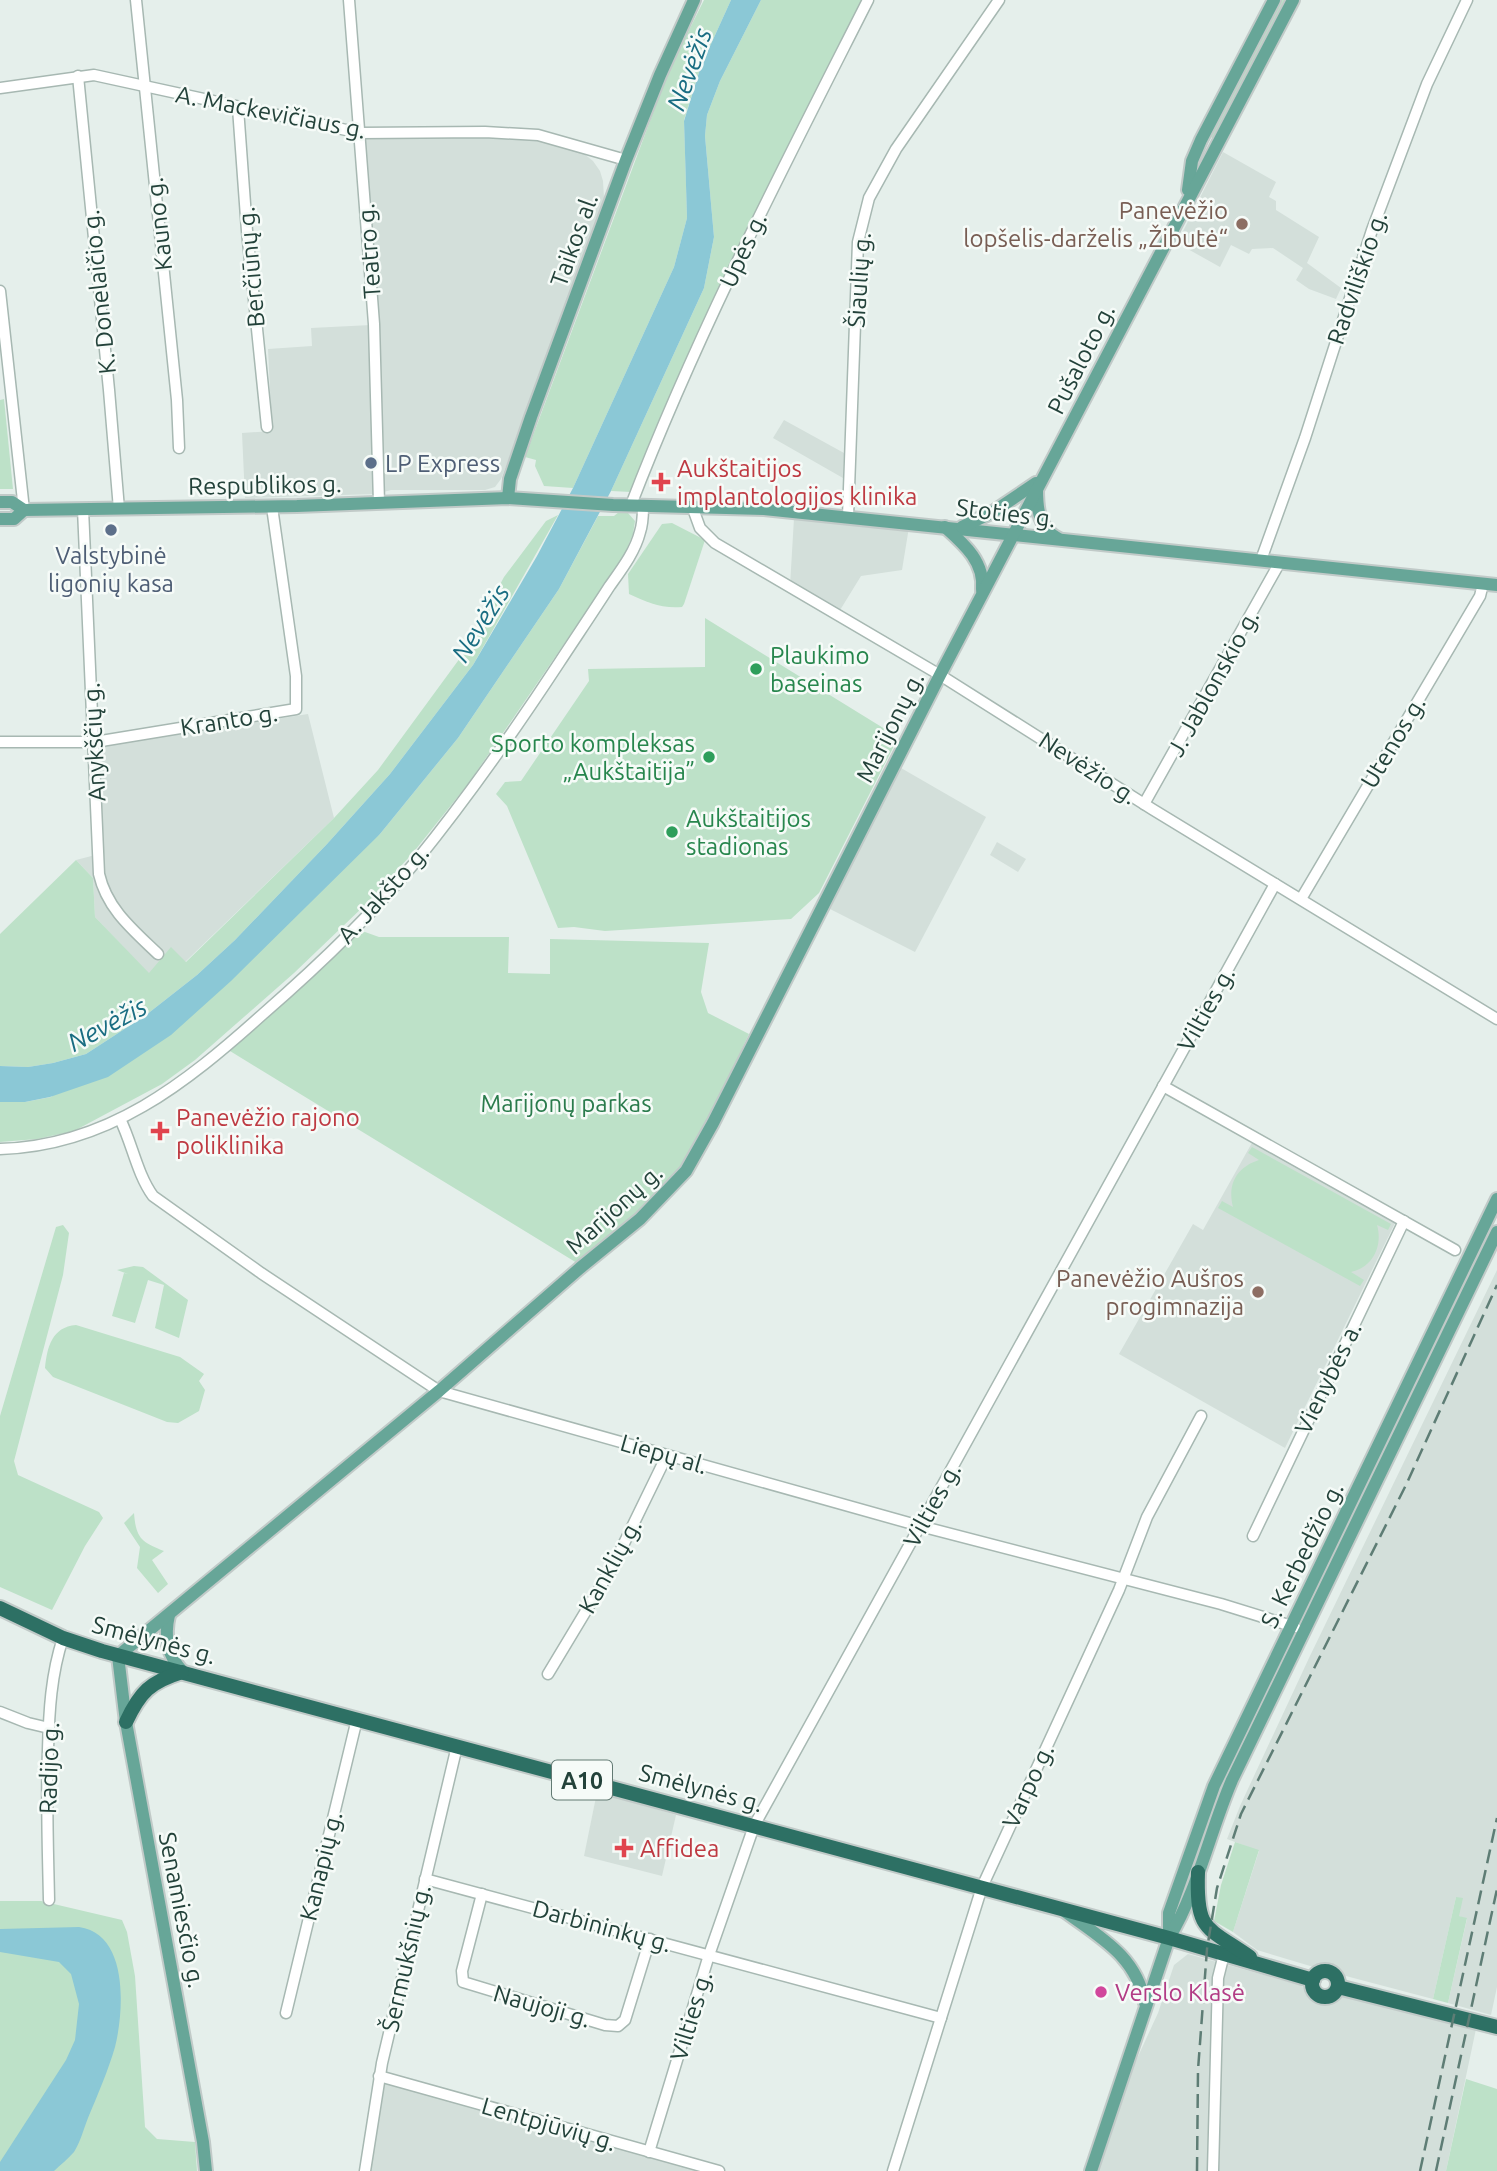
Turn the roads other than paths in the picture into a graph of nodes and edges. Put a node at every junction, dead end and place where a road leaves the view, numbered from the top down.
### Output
1 (136, 0) edge
2 (349, 0) edge
3 (868, 0) edge
4 (999, 0) edge
5 (1274, 0) edge
6 (1293, 0) edge
7 (1467, 0) edge
8 (690, 2) edge
9 (78, 76) junction
10 (146, 87) junction
11 (0, 88) edge
12 (238, 108) junction
13 (360, 133) junction
14 (626, 160) junction
15 (1186, 201) junction
16 (0, 291) edge
17 (267, 426) dead end
18 (179, 447) dead end
19 (1040, 482) junction
20 (508, 498) junction
21 (0, 502) edge
22 (379, 503) junction
23 (637, 505) junction
24 (272, 506) junction
25 (692, 506) junction
26 (83, 509) junction
27 (119, 509) junction
28 (24, 510) junction
29 (848, 516) junction
30 (0, 519) edge
31 (952, 527) junction
32 (1013, 535) junction
33 (1063, 541) junction
34 (1261, 561) junction
35 (1280, 562) junction
36 (1483, 584) junction
37 (1497, 585) edge
38 (981, 595) junction
39 (940, 675) junction
40 (0, 742) edge
41 (95, 742) junction
42 (1144, 804) junction
43 (1275, 884) junction
44 (1301, 899) junction
45 (158, 954) dead end
46 (1497, 1019) edge
47 (1163, 1086) junction
48 (120, 1119) junction
49 (0, 1149) edge
50 (1497, 1199) edge
51 (1404, 1221) junction
52 (1497, 1232) edge
53 (1455, 1250) dead end
54 (439, 1391) junction
55 (1201, 1416) dead end
56 (667, 1455) junction
57 (920, 1527) junction
58 (1253, 1536) dead end
59 (1123, 1580) junction
60 (0, 1608) edge
61 (169, 1615) junction
62 (1291, 1626) junction
63 (1304, 1632) junction
64 (64, 1638) junction
65 (118, 1656) junction
66 (183, 1672) junction
67 (548, 1674) dead end
68 (0, 1712) edge
69 (357, 1719) junction
70 (126, 1722) junction
71 (49, 1728) junction
72 (457, 1746) junction
73 (754, 1826) junction
74 (1198, 1872) junction
75 (425, 1879) junction
76 (982, 1887) junction
77 (482, 1894) junction
78 (49, 1900) dead end
79 (1060, 1909) junction
80 (1169, 1938) junction
81 (650, 1939) junction
82 (1224, 1954) junction
83 (709, 1955) junction
84 (1260, 1964) junction
85 (1146, 2007) junction
86 (286, 2014) dead end
87 (941, 2018) junction
88 (1496, 2025) edge
89 (379, 2076) junction
90 (649, 2152) junction
91 (206, 2171) edge
92 (365, 2171) edge
93 (719, 2171) edge
94 (893, 2171) edge
95 (1091, 2171) edge
96 (1213, 2171) edge

1 - 10 street, Kauno g.
2 - 13 street, Teatro g.
3 - 23 street, Upės g.
4 - 29 street, Šiaulių g.
5 - 15 main road, Pušaloto g.
6 - 15 main road, Pušaloto g.
7 - 34 street, Radviliškio g.
8 - 14 main road, Taikos al.
9 - 10 street, A. Mackevičiaus g.
9 - 11 street, A. Mackevičiaus g.
9 - 27 street, K. Donelaičio g.
10 - 12 street, A. Mackevičiaus g.
10 - 18 street, Kauno g.
12 - 13 street, A. Mackevičiaus g.
12 - 17 street, Berčiūnų g.
13 - 14 street, A. Mackevičiaus g.
13 - 22 street, Teatro g.
14 - 20 main road, Taikos al.
15 - 19 main road, Pušaloto g.
16 - 28 street
19 - 31 main road
19 - 32 main road, Pušaloto g.
19 - 33 main road
20 - 22 main road, Respublikos g.
20 - 23 main road, Stoties g.
21 - 28 main road, Respublikos g.
22 - 24 main road, Respublikos g.
23 - 25 main road, Stoties g.
23 - 48 street, A. Jakšto g.
24 - 27 main road, Respublikos g.
24 - 41 street, Kranto g.
25 - 29 main road, Stoties g.
25 - 39 street, Nevėžio g.
26 - 27 main road, Respublikos g.
26 - 28 main road, Respublikos g.
26 - 41 street, Anykščių g.
28 - 30 main road, Respublikos g.
29 - 31 main road, Stoties g.
31 - 32 main road, Stoties g.
31 - 38 main road
32 - 33 main road, Stoties g.
32 - 38 main road, Marijonų g.
33 - 34 main road, Stoties g.
34 - 35 main road, Stoties g.
35 - 36 main road, Stoties g.
35 - 42 street, J. Jablonskio g.
36 - 37 main road, Stoties g.
36 - 44 street, Utenos g.
38 - 39 main road, Marijonų g.
39 - 42 street, Nevėžio g.
39 - 54 main road, Marijonų g.
40 - 41 street, Kranto g.
41 - 45 street, Anykščių g.
42 - 43 street, Nevėžio g.
43 - 44 street, Nevėžio g.
43 - 47 street, Vilties g.
44 - 46 street, Nevėžio g.
47 - 51 street
47 - 57 street, Vilties g.
48 - 49 street, A. Jakšto g.
48 - 54 street, Liepų al.
50 - 62 main road, S. Kerbedžio g.
51 - 53 street
51 - 58 street, Vienybės a.
52 - 63 main road, S. Kerbedžio g.
54 - 56 street, Liepų al.
54 - 61 main road, Marijonų g.
55 - 59 street, Varpo g.
56 - 57 street, Liepų al.
56 - 67 street, Kanklių g.
57 - 59 street, Liepų al.
57 - 73 street, Vilties g.
59 - 62 street, Liepų al.
59 - 76 street, Varpo g.
60 - 64 highway, Smėlynės g. / A10
61 - 65 main road, Marijonų g.
61 - 66 main road
62 - 63 street, Liepų al.
62 - 80 main road, S. Kerbedžio g.
63 - 74 main road, S. Kerbedžio g.
64 - 65 highway, Smėlynės g. / A10
64 - 71 street, Radijo g.
65 - 66 highway, Smėlynės g. / A10
65 - 70 main road, Senamiesčio g.
66 - 69 highway, Smėlynės g. / A10
66 - 70 highway
68 - 71 street
69 - 72 highway, Smėlynės g. / A10
69 - 86 street, Kanapių g.
70 - 91 main road, Senamiesčio g.
71 - 78 street, Radijo g.
72 - 73 highway, Smėlynės g. / A10
72 - 75 street, Šermukšnių g.
73 - 76 highway, Smėlynės g. / A10
73 - 83 street, Vilties g.
74 - 80 main road, S. Kerbedžio g.
74 - 84 highway
75 - 77 street, Darbininkų g.
75 - 89 street, Šermukšnių g.
76 - 79 highway, Smėlynės g. / A10
76 - 87 street, Varpo g.
77 - 81 street, Darbininkų g.
77 - 81 street, Naujoji g.
79 - 80 highway, Smėlynės g. / A10
79 - 85 main road
80 - 82 highway, Smėlynės g. / A10
80 - 85 main road, S. Kerbedžio g.
81 - 83 street, Darbininkų g.
82 - 84 highway, Smėlynės g. / A10
82 - 96 street
83 - 87 street, Darbininkų g.
83 - 90 street, Vilties g.
84 - 88 highway, Smėlynės g. / A10
85 - 95 main road, S. Kerbedžio g.
87 - 94 street, Varpo g.
89 - 90 street, Lentpjūvių g.
89 - 92 street, Šermukšnių g.
90 - 93 street, Lentpjūvių g.

